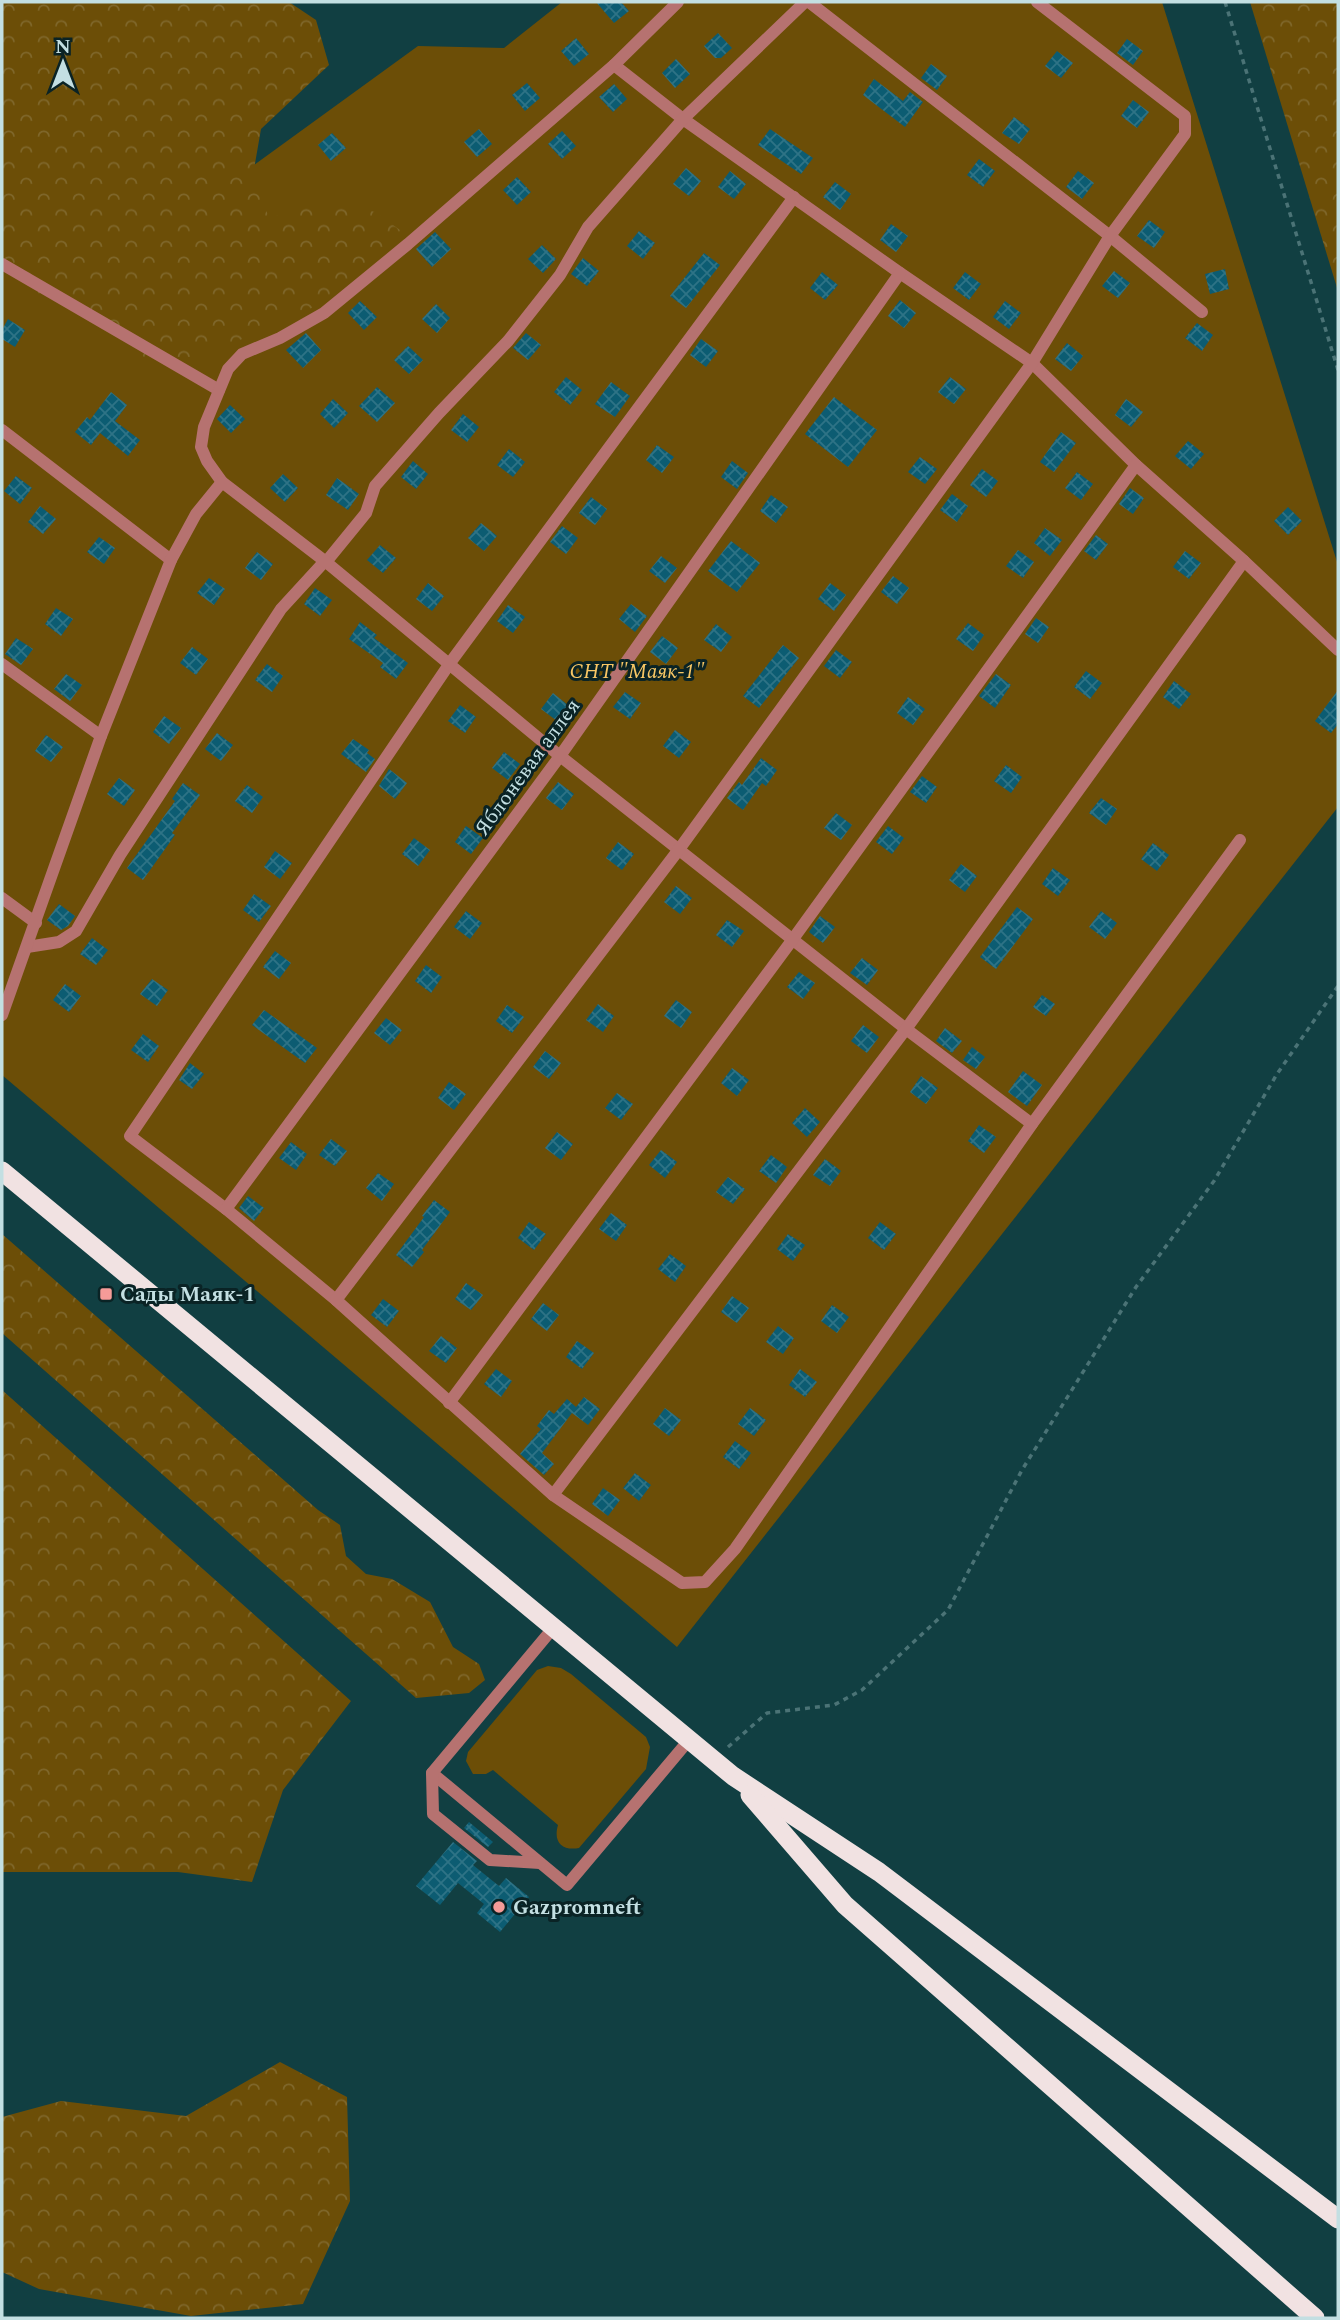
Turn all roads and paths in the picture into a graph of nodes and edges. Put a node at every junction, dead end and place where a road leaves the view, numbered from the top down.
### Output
1 (678, 2) edge
2 (807, 2) edge
3 (1037, 2) edge
4 (1225, 2) edge
5 (614, 65) junction
6 (682, 120) junction
7 (794, 197) junction
8 (1110, 236) junction
9 (2, 264) edge
10 (900, 273) junction
11 (1202, 312) dead end
12 (1032, 363) junction
13 (1338, 370) edge
14 (219, 390) junction
15 (2, 430) edge
16 (1136, 465) junction
17 (222, 482) junction
18 (171, 560) junction
19 (325, 561) junction
20 (1244, 561) junction
21 (1338, 650) edge
22 (450, 663) junction
23 (2, 664) edge
24 (101, 736) junction
25 (560, 756) junction
26 (1240, 840) dead end
27 (680, 848) junction
28 (2, 898) edge
29 (36, 923) junction
30 (793, 939) junction
31 (27, 947) junction
32 (1338, 986) edge
33 (2, 1015) edge
34 (906, 1029) junction
35 (1032, 1124) junction
36 (2, 1171) edge
37 (226, 1209) junction
38 (336, 1300) junction
39 (449, 1404) junction
40 (552, 1495) junction
41 (554, 1627) junction
42 (689, 1740) junction
43 (714, 1760) junction
44 (432, 1773) junction
45 (733, 1776) junction
46 (540, 1863) junction
47 (1338, 2219) edge
48 (1315, 2318) edge

1 - 5 lane
2 - 6 lane
2 - 8 lane
3 - 8 lane
4 - 13 path
5 - 6 lane
5 - 14 lane
6 - 7 lane
6 - 19 lane
7 - 10 lane
7 - 22 lane
8 - 11 lane
8 - 12 lane
9 - 14 lane
10 - 12 lane
10 - 25 lane, Яблоневая аллея
12 - 16 lane
12 - 27 lane
14 - 17 lane
15 - 18 lane
16 - 20 lane
16 - 30 lane
17 - 18 lane
17 - 19 lane
18 - 24 lane
19 - 22 lane
19 - 31 lane
20 - 21 lane
20 - 34 lane
22 - 25 lane
22 - 37 lane
23 - 24 lane
24 - 29 lane
25 - 27 lane
25 - 37 lane, Яблоневая аллея
26 - 35 lane
27 - 30 lane
27 - 38 lane
28 - 29 lane
29 - 31 lane
30 - 34 lane
30 - 39 lane
31 - 33 lane
32 - 43 path
34 - 35 lane
34 - 40 lane
35 - 40 lane
36 - 41 highway
37 - 38 lane
38 - 39 lane
39 - 40 lane
41 - 42 highway
41 - 44 lane
42 - 43 highway
42 - 46 lane
43 - 45 highway
44 - 46 lane
44 - 46 lane
45 - 47 highway
45 - 48 highway

